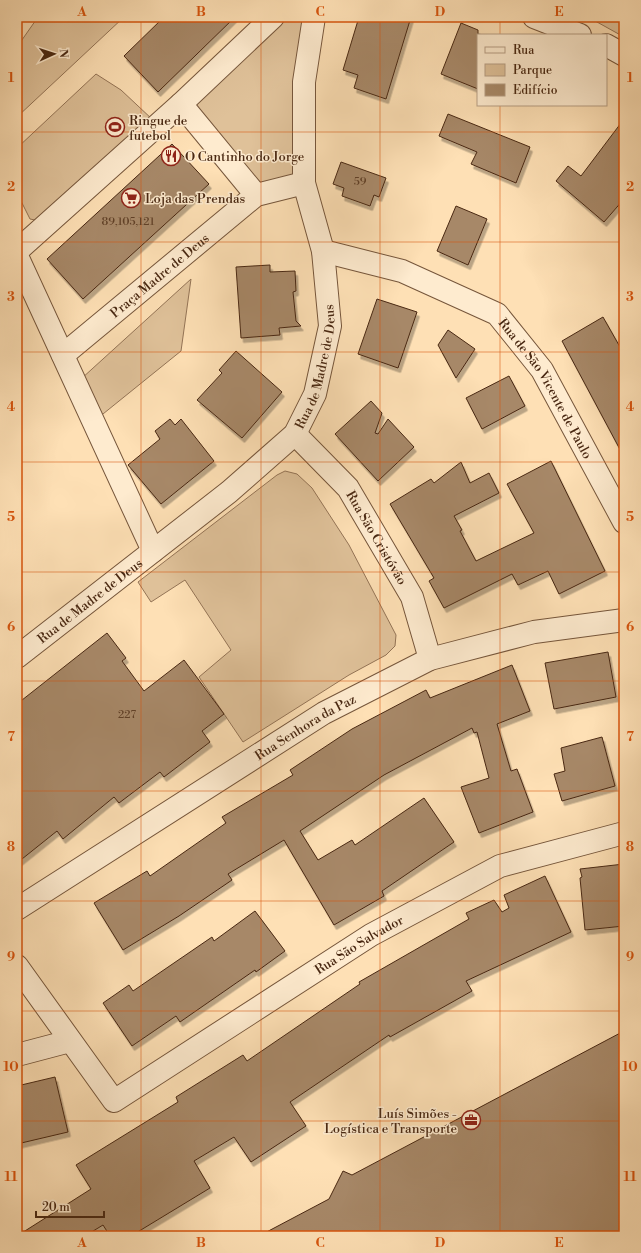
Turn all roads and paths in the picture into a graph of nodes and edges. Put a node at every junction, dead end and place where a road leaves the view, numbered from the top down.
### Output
1 (273, 17) edge
2 (314, 17) edge
3 (534, 17) edge
4 (577, 34) edge
5 (607, 46) edge
6 (624, 55) edge
7 (181, 104) junction
8 (304, 183) junction
9 (256, 195) junction
10 (17, 251) edge
11 (323, 251) junction
12 (17, 256) edge
13 (63, 355) junction
14 (294, 434) junction
15 (624, 522) edge
16 (153, 551) junction
17 (624, 620) edge
18 (17, 657) edge
19 (430, 659) junction
20 (624, 833) edge
21 (17, 909) edge
22 (17, 966) edge
23 (70, 1040) junction
24 (17, 1055) edge

1 - 7 street
2 - 8 street, Rua de Madre de Deus
3 - 4 street
5 - 6 street
7 - 9 street
7 - 10 street
8 - 9 street, Praça Madre de Deus
8 - 11 street, Rua de Madre de Deus
9 - 13 street, Praça Madre de Deus
11 - 14 street, Rua de Madre de Deus
11 - 15 street, Rua de São Vicente de Paulo
12 - 13 street
13 - 16 street
14 - 16 street, Rua de Madre de Deus
14 - 19 street, Rua São Cristóvão
16 - 18 street, Rua de Madre de Deus
17 - 19 street, Rua Senhora da Paz
19 - 21 street, Rua Senhora da Paz
20 - 23 street, Rua São Salvador
22 - 23 street
23 - 24 street

